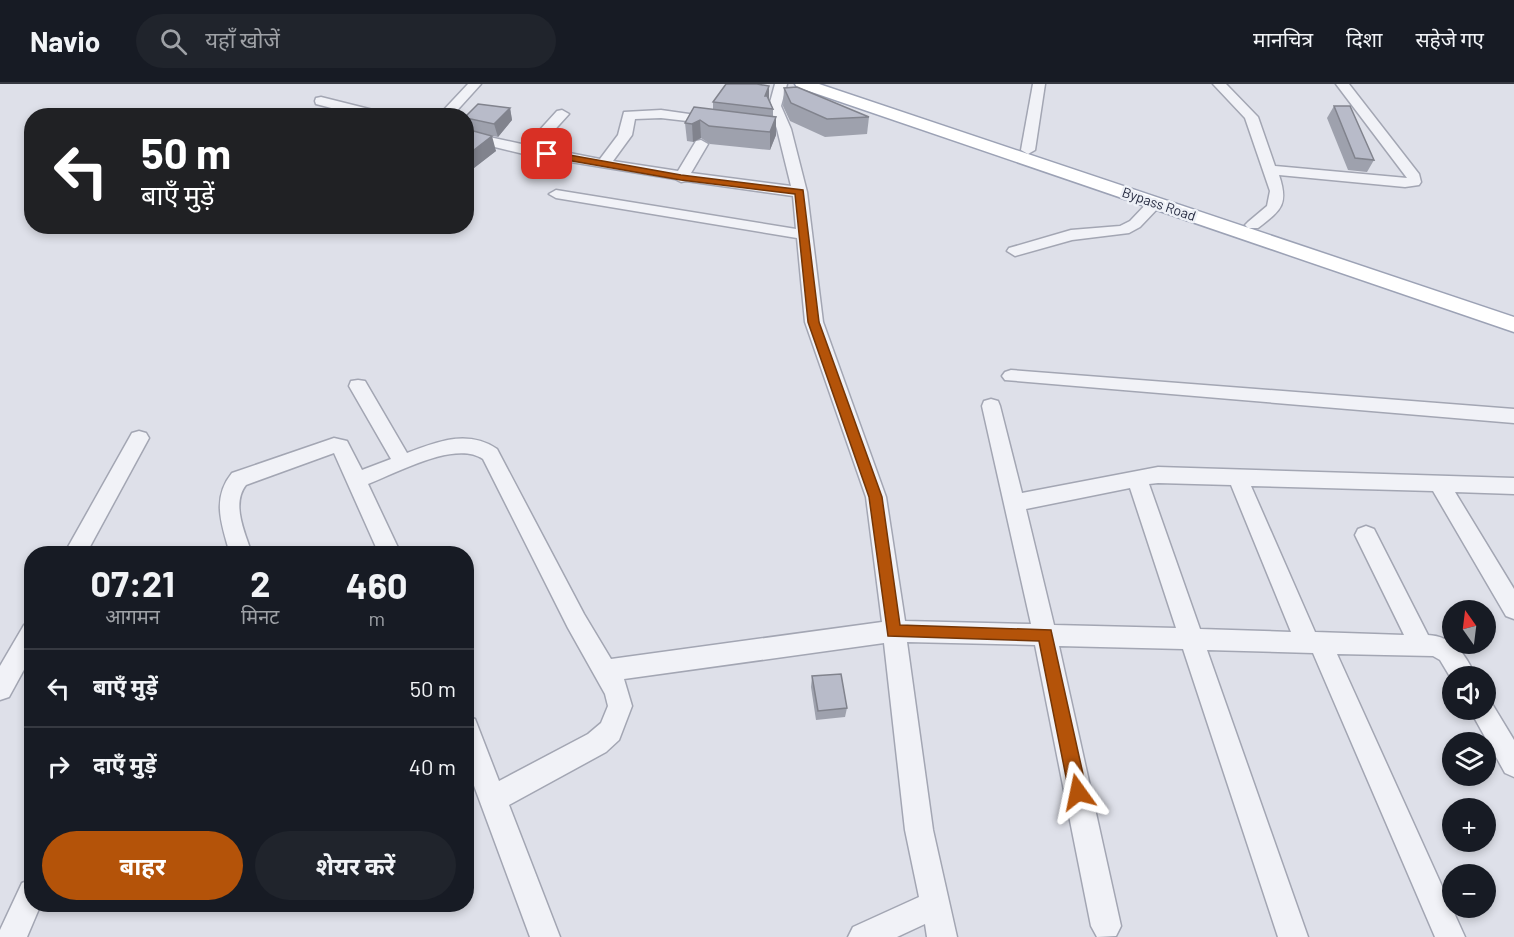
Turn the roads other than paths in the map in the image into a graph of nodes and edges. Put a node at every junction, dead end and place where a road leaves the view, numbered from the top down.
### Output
1 (475, 84) edge
2 (781, 84) edge
3 (803, 84) edge
4 (830, 84) edge
5 (1039, 84) edge
6 (1219, 84) edge
7 (1342, 84) edge
8 (321, 101) dead end
9 (349, 108) edge
10 (452, 108) edge
11 (562, 114) dead end
12 (734, 125) edge
13 (474, 138) edge
14 (701, 144) dead end
15 (1028, 150) junction
16 (528, 151) junction
17 (603, 164) junction
18 (1271, 170) junction
19 (681, 178) junction
20 (800, 192) junction
21 (556, 194) dead end
22 (1155, 203) junction
23 (1253, 225) junction
24 (805, 235) junction
25 (1015, 250) dead end
26 (1514, 313) edge
27 (1514, 325) edge
28 (1011, 376) dead end
29 (358, 386) dead end
30 (991, 406) dead end
31 (1514, 416) edge
32 (139, 438) dead end
33 (403, 463) junction
34 (1137, 478) junction
35 (1238, 478) junction
36 (357, 480) junction
37 (1439, 484) junction
38 (1514, 486) edge
39 (1015, 503) junction
40 (1366, 535) dead end
41 (79, 546) edge
42 (239, 546) edge
43 (386, 546) edge
44 (1514, 609) edge
45 (894, 631) junction
46 (1045, 635) junction
47 (1193, 638) junction
48 (1313, 642) junction
49 (24, 645) edge
50 (1421, 646) junction
51 (1457, 666) edge
52 (606, 671) junction
53 (2, 681) edge
54 (1488, 720) edge
55 (474, 747) edge
56 (1514, 764) edge
57 (495, 798) junction
58 (933, 906) junction
59 (24, 911) edge
60 (1106, 926) dead end
61 (12, 937) edge
62 (545, 937) edge
63 (863, 937) edge
64 (942, 937) edge
65 (1293, 937) edge
66 (1450, 937) edge

1 - 10 street
2 - 20 street
3 - 22 main road, Bypass Road
4 - 15 main road, Bypass Road
5 - 15 street
6 - 18 street
7 - 18 street
8 - 9 street
11 - 16 street
12 - 17 street
13 - 16 street
14 - 19 street
15 - 23 main road, Bypass Road
16 - 17 street
17 - 19 street
18 - 23 street
19 - 20 street
20 - 24 street
21 - 24 street
22 - 25 street
22 - 27 main road, Bypass Road
23 - 26 main road, Bypass Road
24 - 45 street
28 - 31 street
29 - 33 street
30 - 39 street
32 - 41 street
33 - 36 street
33 - 52 street
34 - 35 street
34 - 39 street
34 - 47 street
35 - 37 street
35 - 48 street
36 - 42 street
36 - 43 street
37 - 38 street
37 - 44 street
39 - 46 street
40 - 50 street
45 - 46 street
45 - 52 street
45 - 58 street
46 - 47 street
46 - 60 street
47 - 48 street
47 - 65 street
48 - 50 street
48 - 66 street
49 - 53 street
50 - 51 street
52 - 57 street
54 - 56 street
55 - 57 street
57 - 62 street
58 - 63 street
58 - 64 street
59 - 61 street

